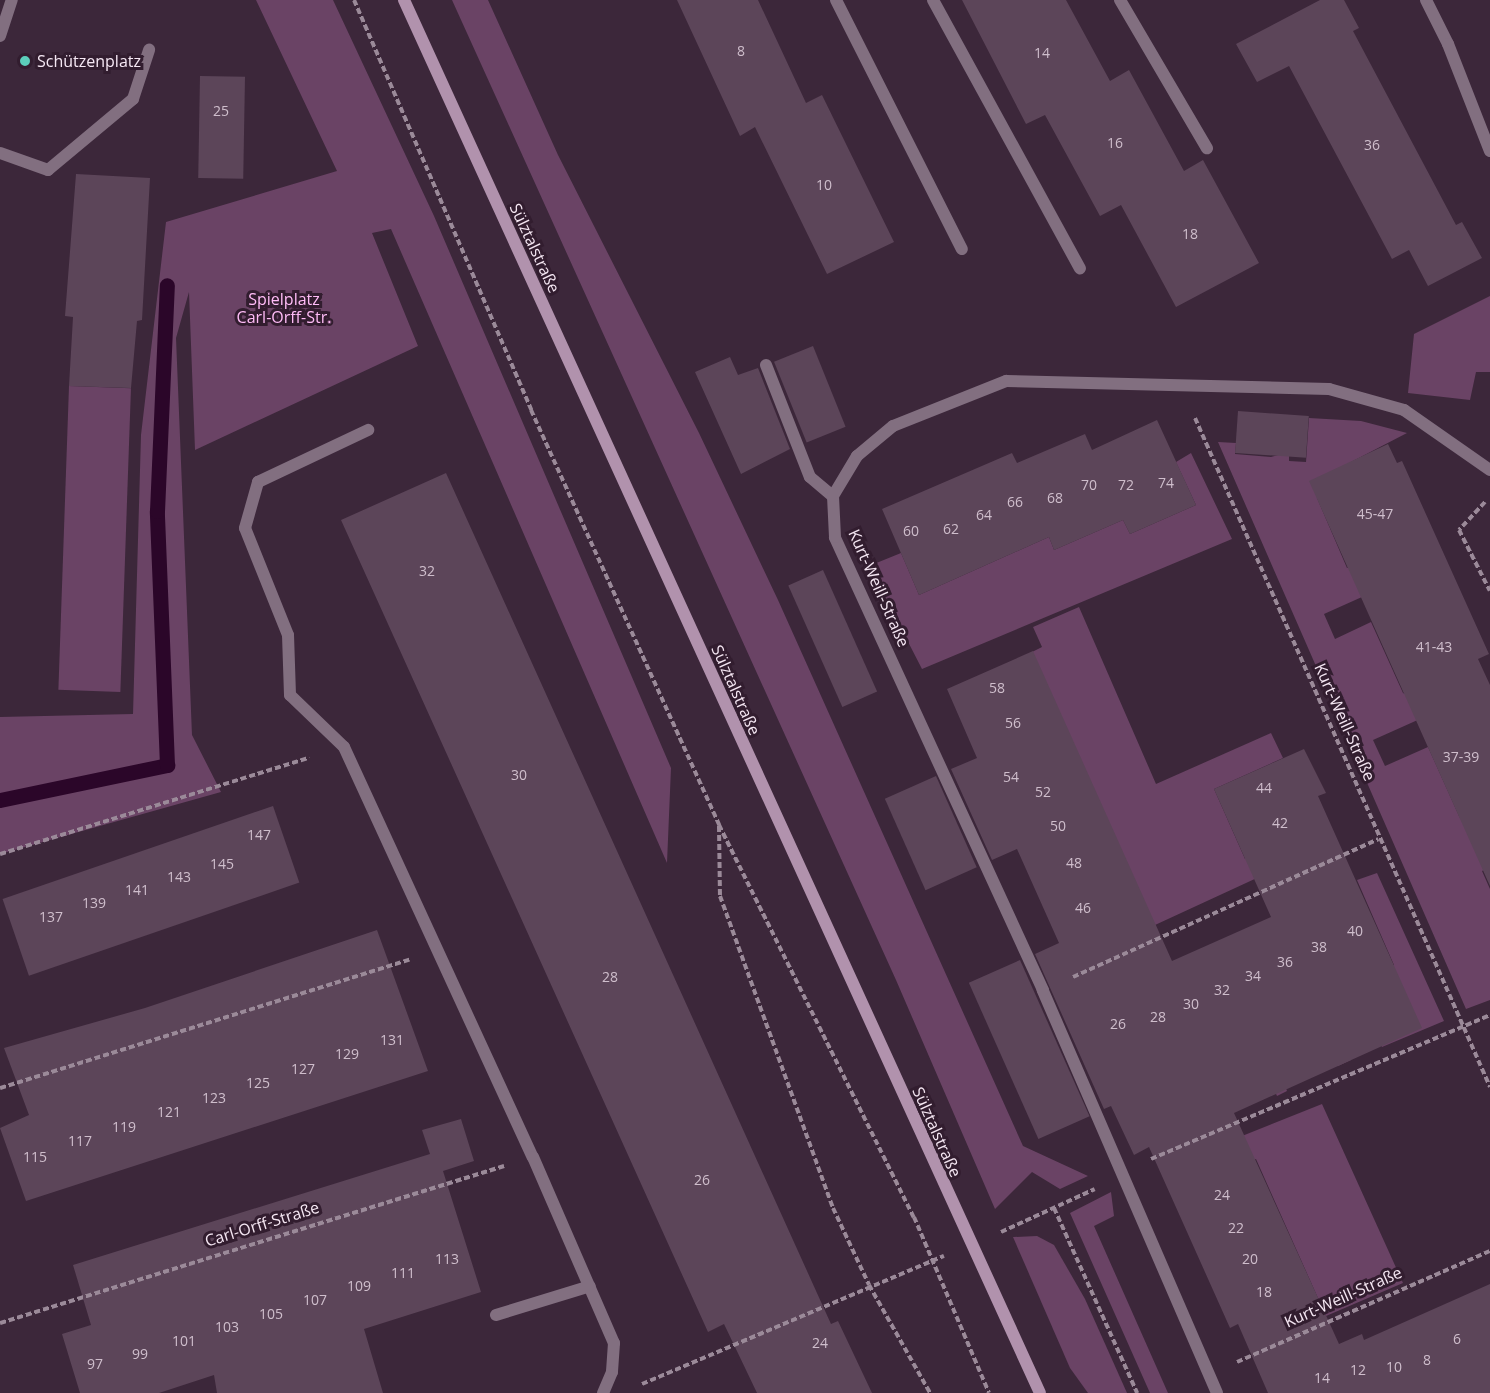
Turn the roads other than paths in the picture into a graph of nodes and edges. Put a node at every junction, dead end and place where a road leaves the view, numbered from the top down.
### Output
1 (12, 0) edge
2 (404, 0) edge
3 (836, 0) edge
4 (933, 0) edge
5 (1120, 0) edge
6 (1426, 0) edge
7 (0, 36) edge
8 (149, 50) dead end
9 (1207, 148) dead end
10 (1490, 151) edge
11 (0, 153) edge
12 (962, 249) dead end
13 (1080, 268) dead end
14 (766, 365) dead end
15 (368, 430) dead end
16 (1490, 470) edge
17 (833, 496) junction
18 (590, 1286) junction
19 (496, 1315) dead end
20 (603, 1393) edge
21 (1040, 1393) edge
22 (1217, 1393) edge

1 - 7 street
2 - 21 main road, Sülztalstraße
3 - 12 street
4 - 13 street
5 - 9 street
6 - 10 street
8 - 11 street
14 - 17 street
15 - 18 street
16 - 17 street
17 - 22 street, Kurt-Weill-Straße
18 - 19 street
18 - 20 street

